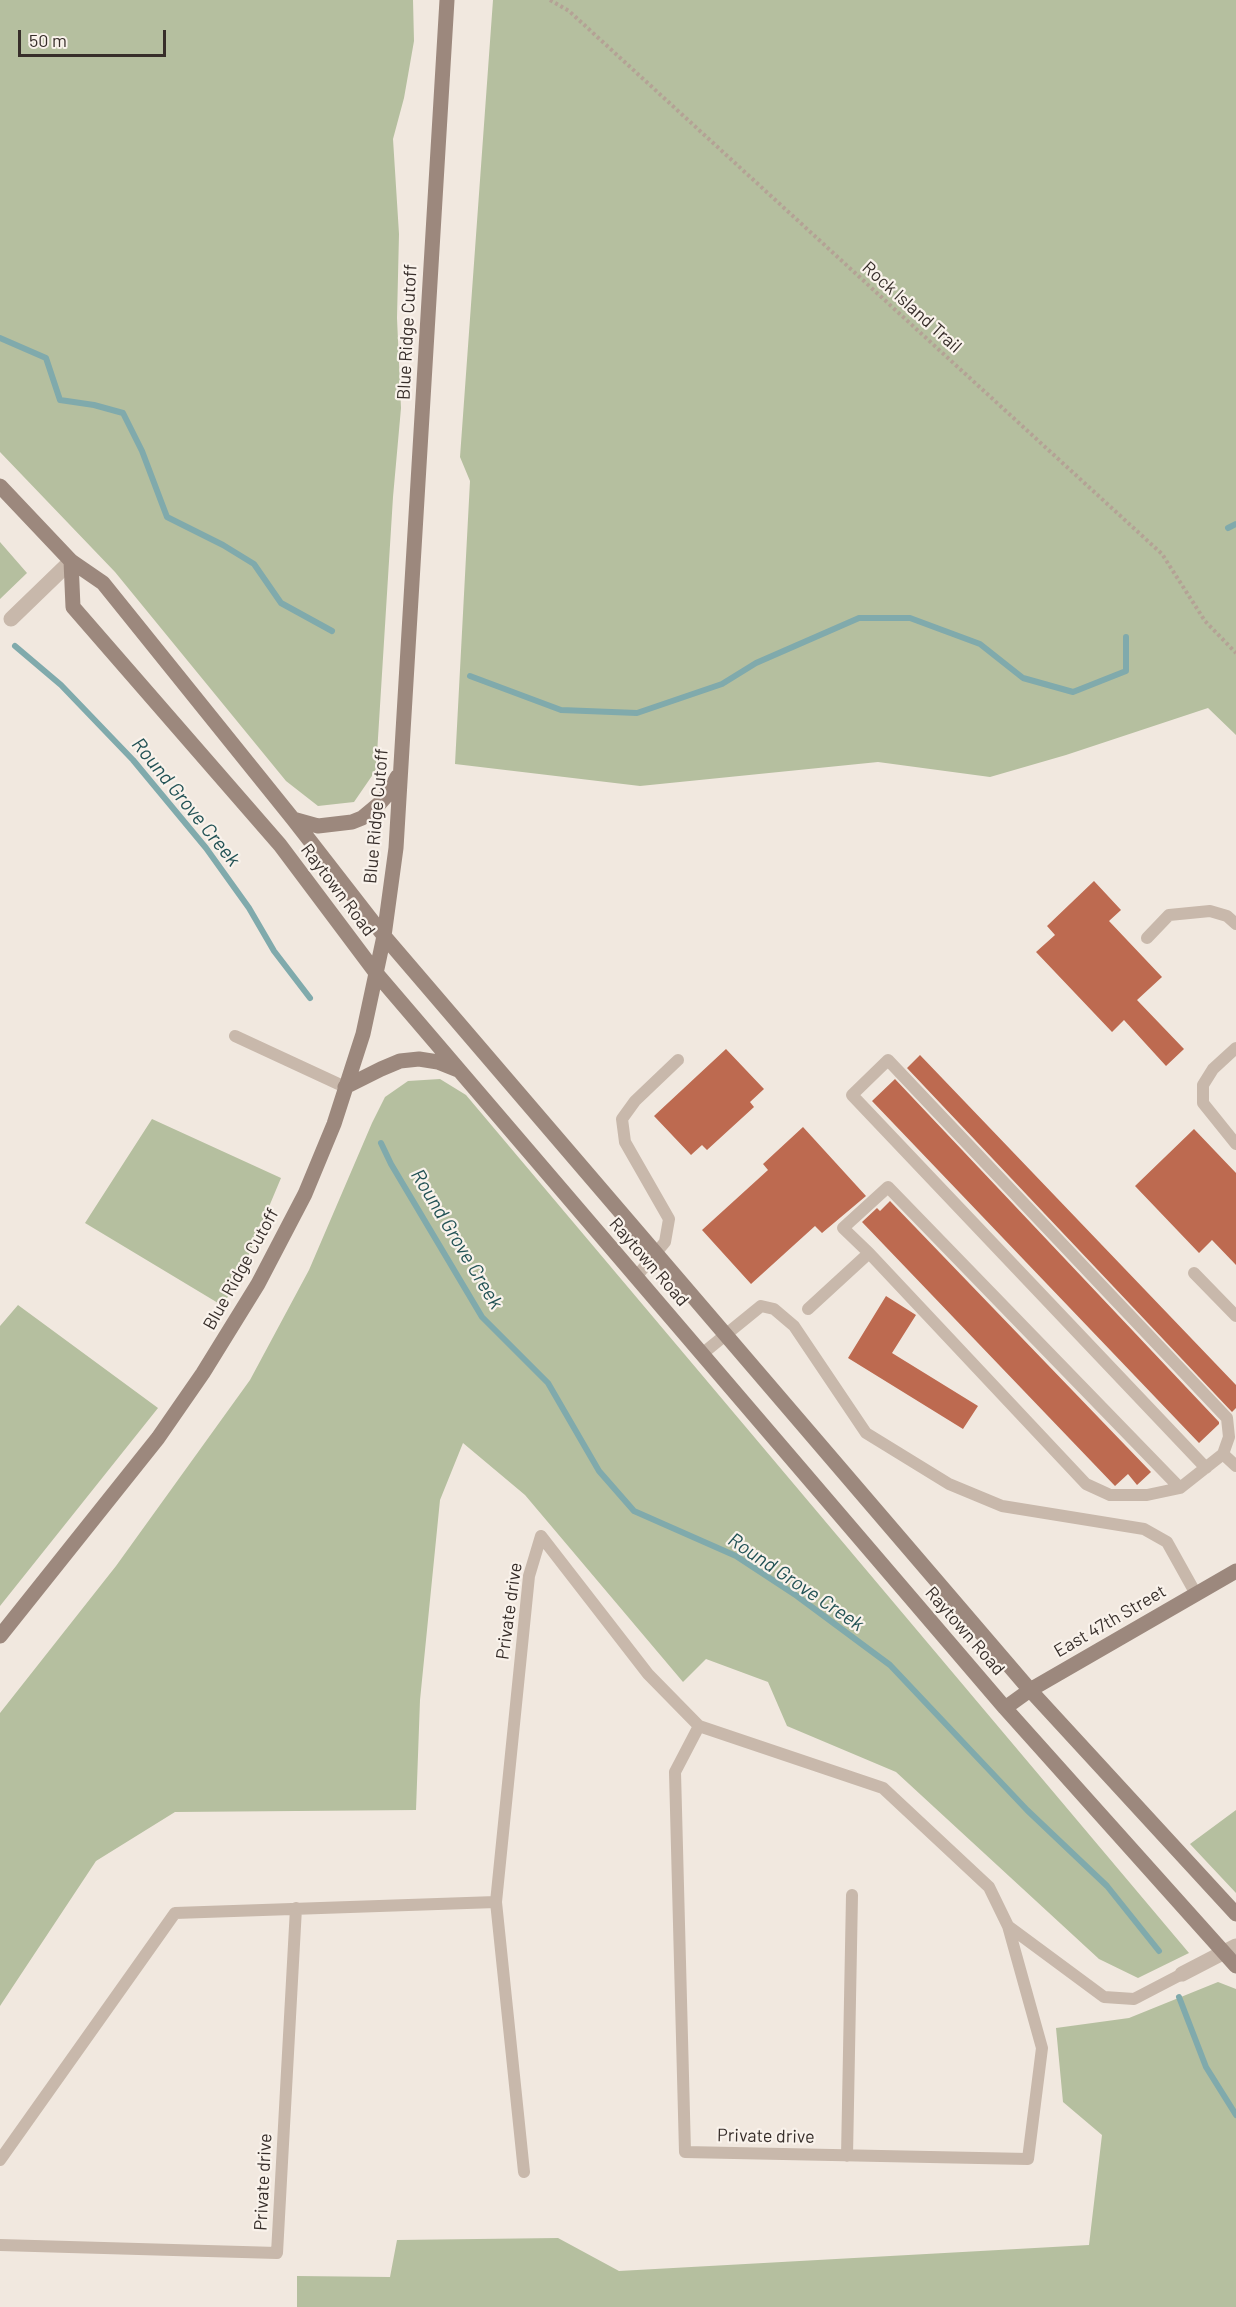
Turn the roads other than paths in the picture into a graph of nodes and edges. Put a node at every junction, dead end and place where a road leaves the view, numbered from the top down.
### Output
1 (447, 0) edge
2 (0, 486) edge
3 (71, 561) junction
4 (11, 619) dead end
5 (400, 772) junction
6 (293, 819) junction
7 (1236, 924) edge
8 (384, 936) junction
9 (1147, 938) dead end
10 (376, 973) junction
11 (235, 1035) dead end
12 (1236, 1048) edge
13 (678, 1060) dead end
14 (460, 1071) junction
15 (345, 1087) junction
16 (1236, 1144) edge
17 (656, 1253) junction
18 (869, 1253) junction
19 (1194, 1274) dead end
20 (636, 1277) junction
21 (808, 1308) dead end
22 (1236, 1316) edge
23 (725, 1334) junction
24 (702, 1354) junction
25 (1223, 1454) junction
26 (1236, 1466) edge
27 (1206, 1468) junction
28 (1180, 1488) junction
29 (1236, 1571) edge
30 (1196, 1594) junction
31 (0, 1636) edge
32 (1030, 1690) junction
33 (1005, 1708) junction
34 (699, 1726) junction
35 (852, 1895) dead end
36 (495, 1902) junction
37 (296, 1908) junction
38 (1236, 1914) edge
39 (1008, 1926) junction
40 (1230, 1949) edge
41 (1236, 1966) edge
42 (1182, 1974) joint
43 (847, 2156) junction
44 (0, 2160) edge
45 (524, 2172) dead end
46 (0, 2245) edge

1 - 5 main road, Blue Ridge Cutoff
2 - 3 main road, Raytown Road
3 - 4 street
3 - 6 main road, Raytown Road
3 - 10 main road, Raytown Road
5 - 6 main road
5 - 8 main road, Blue Ridge Cutoff
6 - 8 main road, Raytown Road
7 - 9 lane
8 - 10 main road, Blue Ridge Cutoff
8 - 17 main road, Raytown Road
10 - 14 main road, Raytown Road
10 - 15 main road, Blue Ridge Cutoff
11 - 15 lane
12 - 16 lane
13 - 17 lane
14 - 15 main road
14 - 20 main road, Raytown Road
15 - 31 main road, Blue Ridge Cutoff
17 - 20 lane
17 - 23 main road, Raytown Road
18 - 21 lane
18 - 28 lane
18 - 28 lane
19 - 22 lane
20 - 24 main road, Raytown Road
23 - 24 lane
23 - 30 lane
23 - 32 main road, Raytown Road
24 - 33 main road, Raytown Road
25 - 26 lane
25 - 27 lane
25 - 27 lane
27 - 28 lane
29 - 30 main road, East 47th Street
30 - 32 main road, East 47th Street
32 - 33 main road, East 47th Street
32 - 38 main road, Raytown Road
33 - 40 main road, Raytown Road
34 - 36 lane, Private drive
34 - 39 lane, Private drive
34 - 43 lane, Private drive
35 - 43 lane
36 - 37 lane
36 - 45 lane, Private drive
37 - 44 lane
37 - 46 lane, Private drive
39 - 42 lane, Private drive
39 - 43 lane, Private drive
40 - 41 main road, Raytown Road
40 - 42 street

